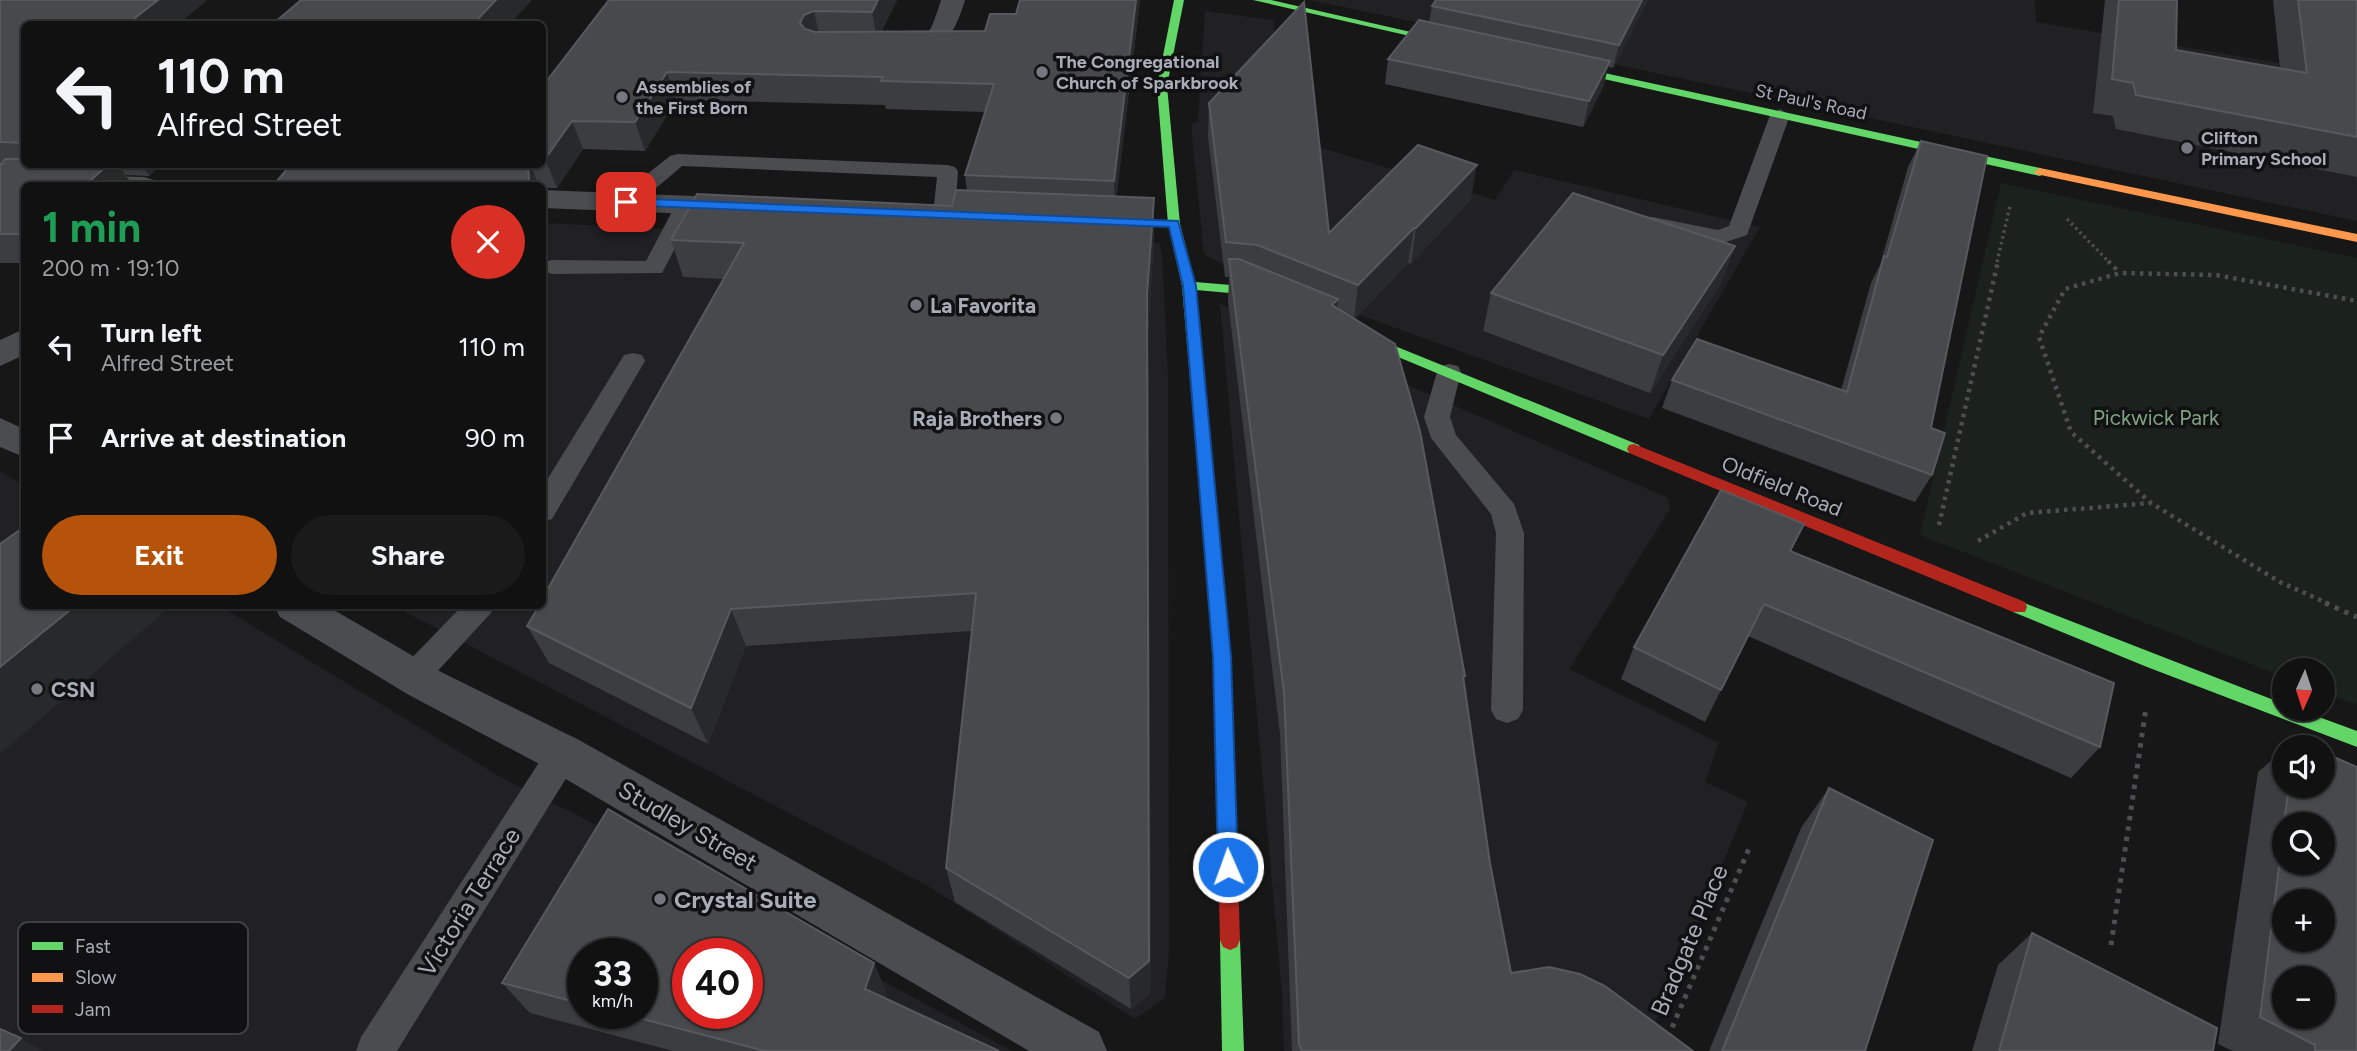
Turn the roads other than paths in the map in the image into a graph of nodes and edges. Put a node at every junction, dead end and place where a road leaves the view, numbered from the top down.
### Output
1 (953, 0) edge
2 (1179, 0) edge
3 (1258, 0) edge
4 (1472, 47) edge
5 (870, 50) edge
6 (919, 50) junction
7 (1539, 62) edge
8 (938, 72) edge
9 (1780, 115) junction
10 (0, 182) edge
11 (21, 183) edge
12 (546, 199) edge
13 (626, 202) junction
14 (687, 204) junction
15 (768, 208) edge
16 (944, 214) edge
17 (1632, 220) edge
18 (2357, 238) edge
19 (552, 267) dead end
20 (1189, 286) junction
21 (1296, 311) edge
22 (1335, 326) edge
23 (21, 342) edge
24 (0, 355) edge
25 (633, 361) dead end
26 (1449, 372) junction
27 (0, 430) edge
28 (21, 443) edge
29 (546, 505) edge
30 (299, 609) edge
31 (477, 609) edge
32 (413, 677) junction
33 (1507, 710) dead end
34 (2357, 739) edge
35 (563, 754) junction
36 (375, 1051) edge
37 (1080, 1051) edge
38 (1233, 1051) edge

1 - 6 street
2 - 20 street
3 - 4 street
5 - 6 street
6 - 8 street
7 - 9 street, St Paul's Road
9 - 17 lane
9 - 18 street, St Paul's Road
10 - 11 street
12 - 13 street
13 - 14 street
13 - 16 lane
14 - 15 street
14 - 19 lane
20 - 21 street
20 - 38 street
22 - 26 street, Oldfield Road
23 - 24 street
25 - 29 lane
26 - 33 lane
26 - 34 street, Oldfield Road
27 - 28 street
30 - 32 street, Studley Street
31 - 32 lane
32 - 35 street, Studley Street
35 - 36 lane, Victoria Terrace
35 - 37 street, Studley Street

